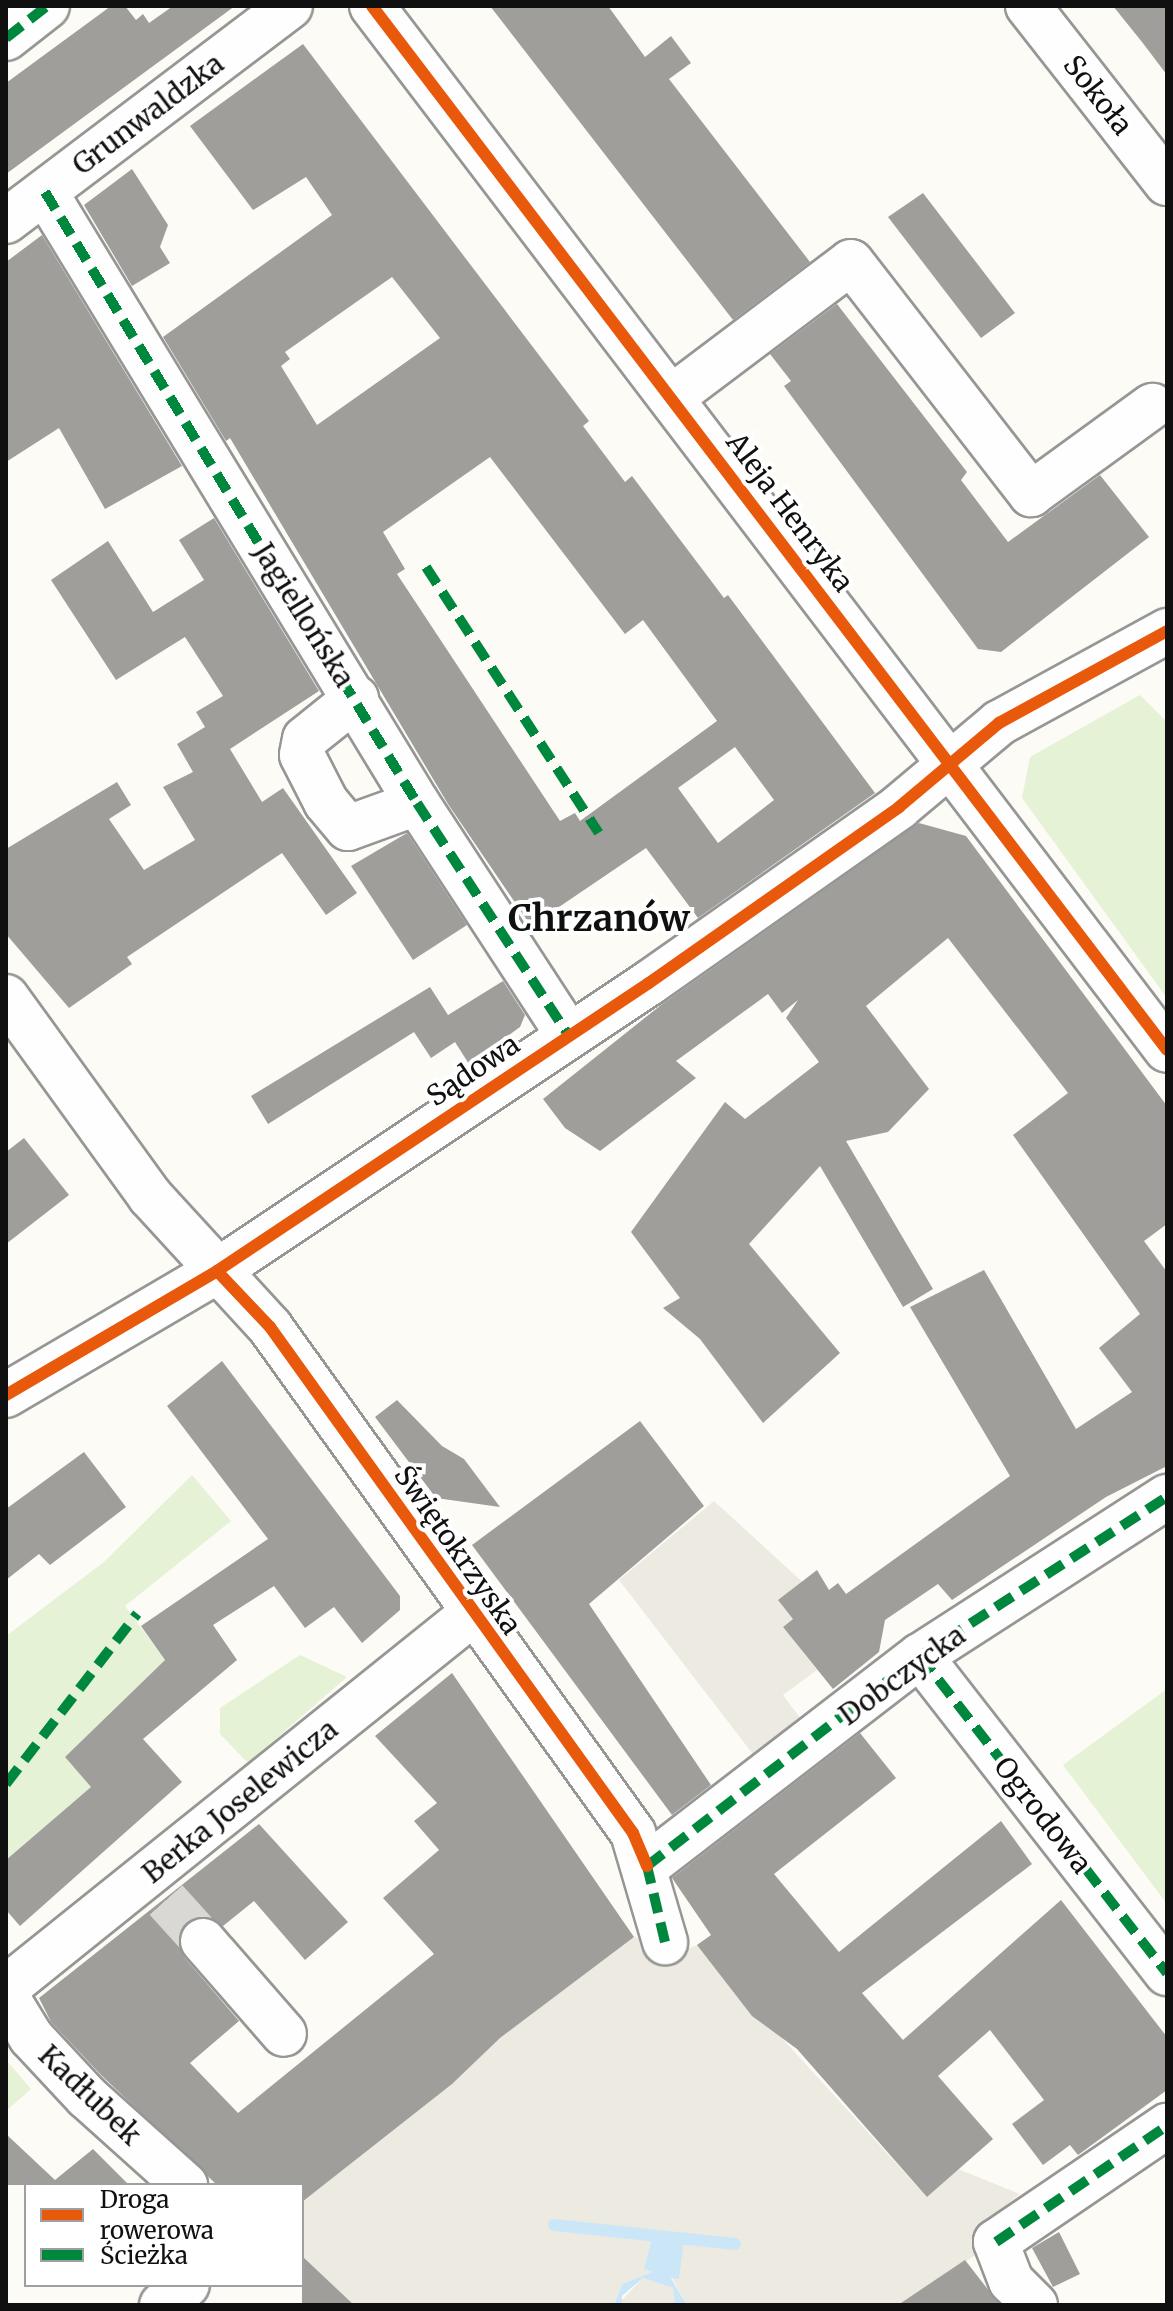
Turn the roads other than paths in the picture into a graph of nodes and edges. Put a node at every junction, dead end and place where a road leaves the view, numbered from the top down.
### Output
1 (47, 6) edge
2 (290, 6) edge
3 (372, 6) edge
4 (1028, 6) edge
5 (6, 38) edge
6 (1167, 183) edge
7 (45, 192) junction
8 (6, 221) edge
9 (672, 397) junction
10 (1152, 406) dead end
11 (1167, 631) edge
12 (356, 698) junction
13 (953, 764) junction
14 (417, 803) junction
15 (6, 997) edge
16 (568, 1035) junction
17 (1167, 1050) edge
18 (217, 1271) junction
19 (6, 1395) edge
20 (1167, 1497) edge
21 (473, 1613) junction
22 (920, 1656) junction
23 (647, 1866) junction
24 (203, 1941) tunnel mouth
25 (665, 1942) dead end
26 (1167, 1973) edge
27 (6, 1988) edge
28 (6, 1996) edge
29 (284, 2034) dead end
30 (1167, 2126) edge
31 (183, 2183) edge
32 (184, 2287) edge
33 (162, 2305) edge
34 (1035, 2305) edge

1 - 5 street
2 - 7 street, Grunwaldzka
3 - 9 street, Aleja Henryka
4 - 6 street, Sokoła
7 - 8 street, Grunwaldzka
7 - 12 street, Jagiellońska
9 - 10 street
9 - 13 street, Aleja Henryka
11 - 13 street, Sądowa
12 - 14 street, Jagiellońska
12 - 14 street
13 - 16 street, Sądowa
13 - 17 street, Aleja Henryka
14 - 16 street, Jagiellońska
15 - 18 street, Świętokrzyska
16 - 18 street, Sądowa
18 - 19 street, Sądowa
18 - 21 street, Świętokrzyska
20 - 22 street, Dobczycka
21 - 23 street, Świętokrzyska
21 - 27 street, Berka Joselewicza
22 - 23 street, Dobczycka
22 - 26 street, Ogrodowa
23 - 25 street, Świętokrzyska
24 - 29 street
28 - 31 street, Kadłubek
30 - 34 street
32 - 33 street

